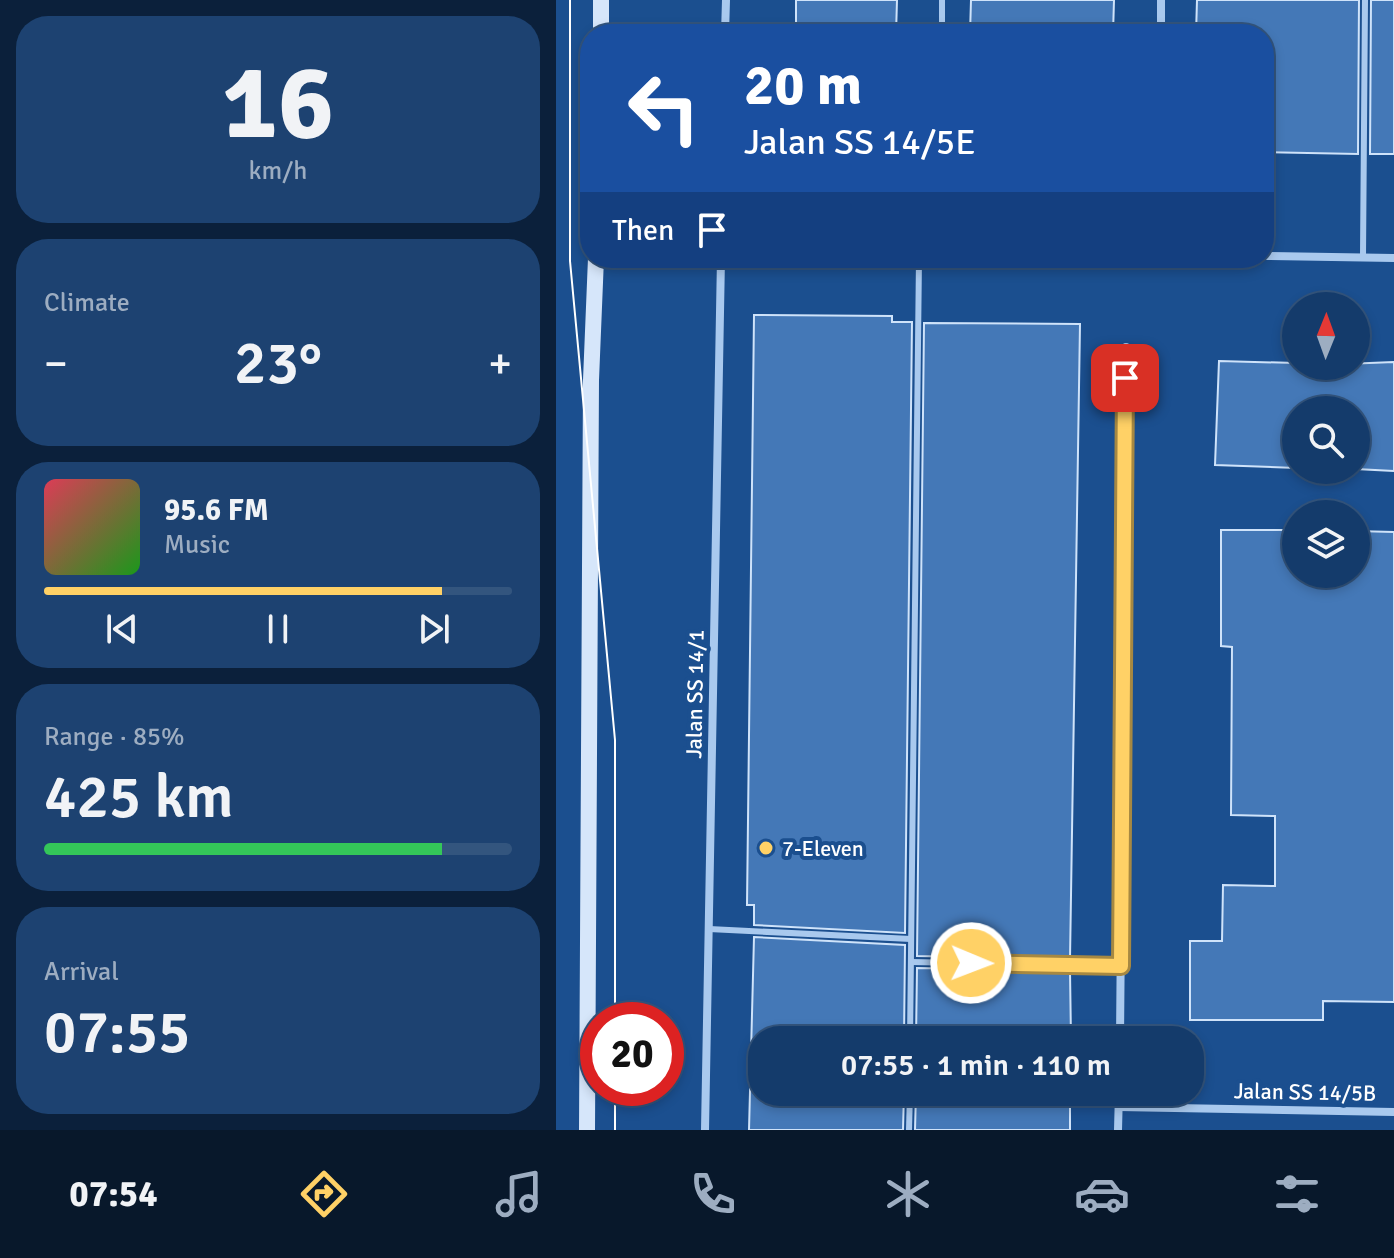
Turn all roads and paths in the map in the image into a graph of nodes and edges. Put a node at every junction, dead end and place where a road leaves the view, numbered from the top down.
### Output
1 (601, 0) edge
2 (726, 0) edge
3 (942, 0) edge
4 (1161, 0) edge
5 (1365, 0) edge
6 (601, 24) edge
7 (725, 24) edge
8 (942, 24) edge
9 (1161, 24) edge
10 (1274, 256) edge
11 (1363, 257) junction
12 (1394, 258) edge
13 (596, 268) edge
14 (721, 268) edge
15 (919, 268) edge
16 (1126, 347) dead end
17 (709, 929) junction
18 (911, 939) junction
19 (911, 962) junction
20 (1121, 966) junction
21 (910, 1026) edge
22 (1120, 1026) edge
23 (910, 1106) edge
24 (1119, 1107) joint
25 (1394, 1112) edge
26 (587, 1130) edge
27 (705, 1130) edge
28 (909, 1130) edge
29 (1118, 1130) edge

1 - 6 main road
2 - 7 street
3 - 8 lane
4 - 9 street
5 - 11 lane
10 - 11 street
11 - 12 street
13 - 26 main road
14 - 17 street, Jalan SS 14/1
15 - 18 lane
16 - 20 street
17 - 18 lane
17 - 27 street, Jalan SS 14/1
18 - 19 lane
19 - 20 lane
19 - 21 lane
20 - 22 street
23 - 28 lane
24 - 25 street, Jalan SS 14/5B
24 - 29 street

